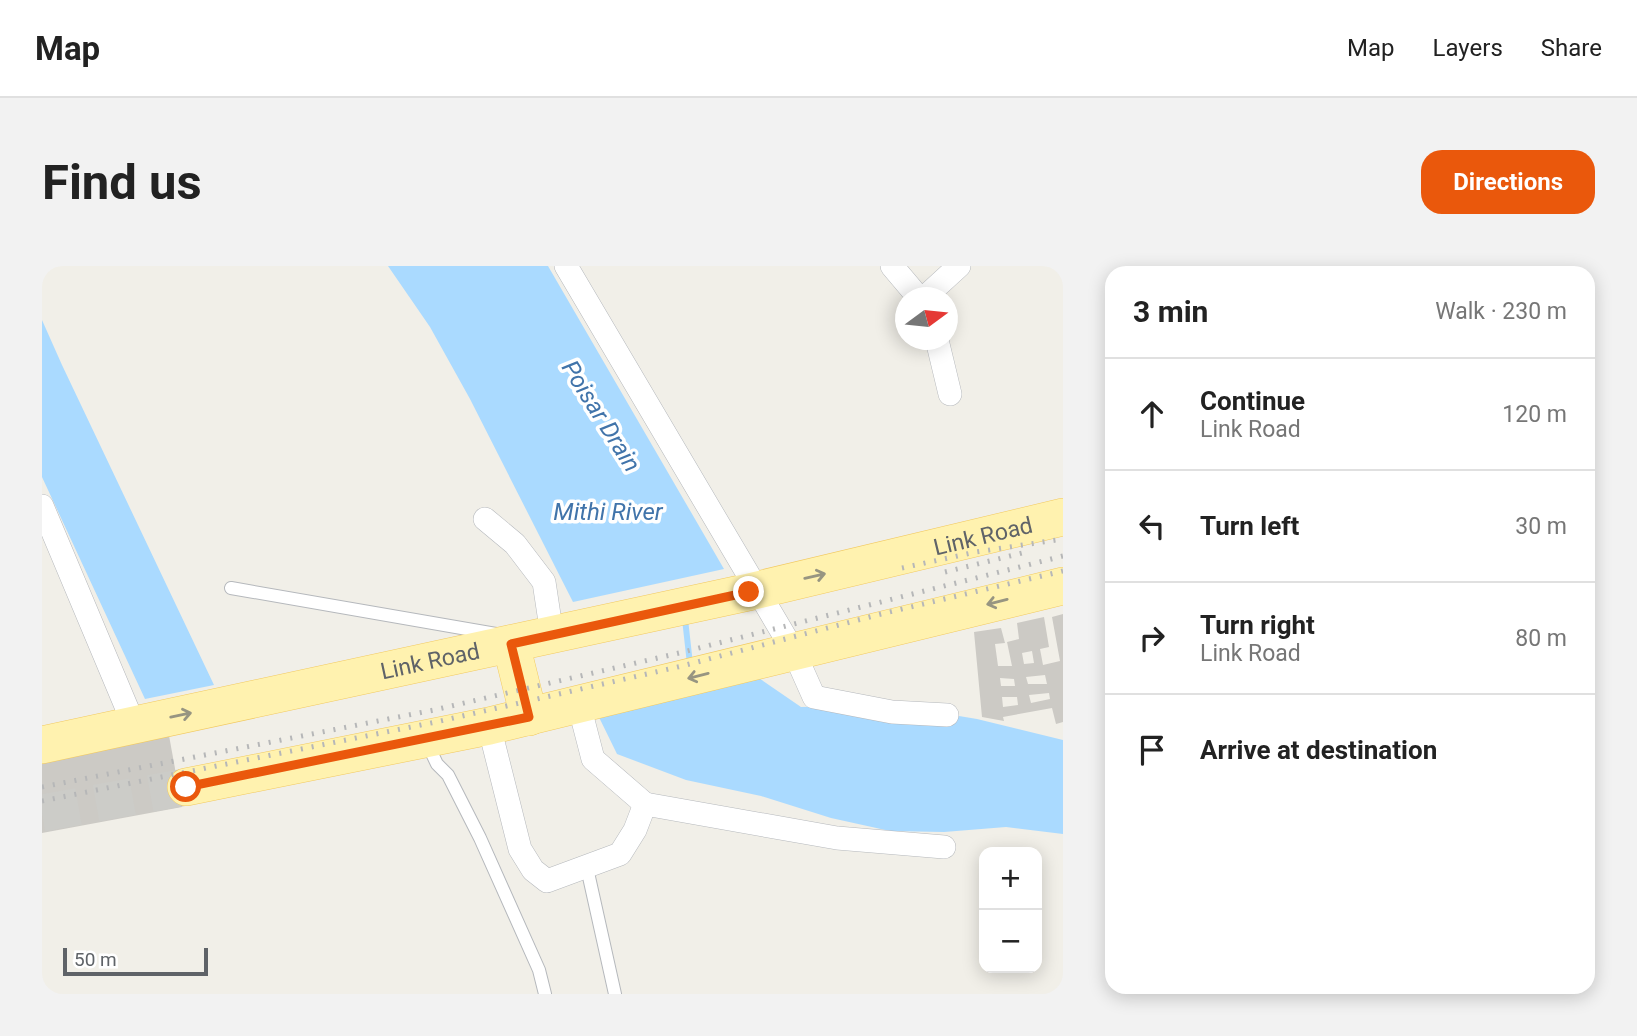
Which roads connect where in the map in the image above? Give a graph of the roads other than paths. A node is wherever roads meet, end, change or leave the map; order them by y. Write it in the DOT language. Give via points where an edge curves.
graph roads {
  1 [pos="566,266"];
  2 [pos="892,266"];
  3 [pos="959,266"];
  4 [pos="912,287"];
  5 [pos="935,287"];
  6 [pos="939,350"];
  7 [pos="950,394"];
  8 [pos="42,506"];
  9 [pos="1063,517"];
  10 [pos="485,519"];
  11 [pos="1063,586"];
  12 [pos="231,588"];
  13 [pos="753,591"];
  14 [pos="541,637"];
  15 [pos="780,656"];
  16 [pos="586,703"];
  17 [pos="947,715"];
  18 [pos="529,717"];
  19 [pos="134,725"];
  20 [pos="489,726"];
  21 [pos="426,739"];
  22 [pos="42,745"];
  23 [pos="186,787"];
  24 [pos="645,804"];
  25 [pos="944,847"];
  26 [pos="587,868"];
  27 [pos="545,994"];
  28 [pos="615,994"];
  1 -- 13 [label="street"];
  2 -- 4 [label="street"];
  3 -- 5 [label="street"];
  6 -- 7 [label="street"];
  8 -- 19 [label="street"];
  13 -- 9 [label="main road, Link Road, one-way"];
  10 -- 14 [label="street" via="514,544 544,582"];
  11 -- 15 [label="main road, one-way"];
  12 -- 14 [label="lane"];
  13 -- 14 [label="main road, Link Road"];
  13 -- 15 [label="street"];
  14 -- 18 [label="main road"];
  19 -- 14 [label="main road, Link Road, one-way"];
  15 -- 16 [label="main road, one-way"];
  15 -- 17 [label="street" via="814,697 892,712"];
  16 -- 18 [label="main road"];
  16 -- 24 [label="street" via="593,759"];
  18 -- 20 [label="main road"];
  19 -- 22 [label="main road, Link Road"];
  20 -- 21 [label="main road"];
  20 -- 26 [label="street" via="520,849 533,870 547,881"];
  21 -- 23 [label="main road"];
  21 -- 27 [label="lane" via="480,838 539,970"];
  24 -- 25 [label="street" via="837,838"];
  24 -- 26 [label="street" via="620,854"];
  26 -- 28 [label="lane"];
}
